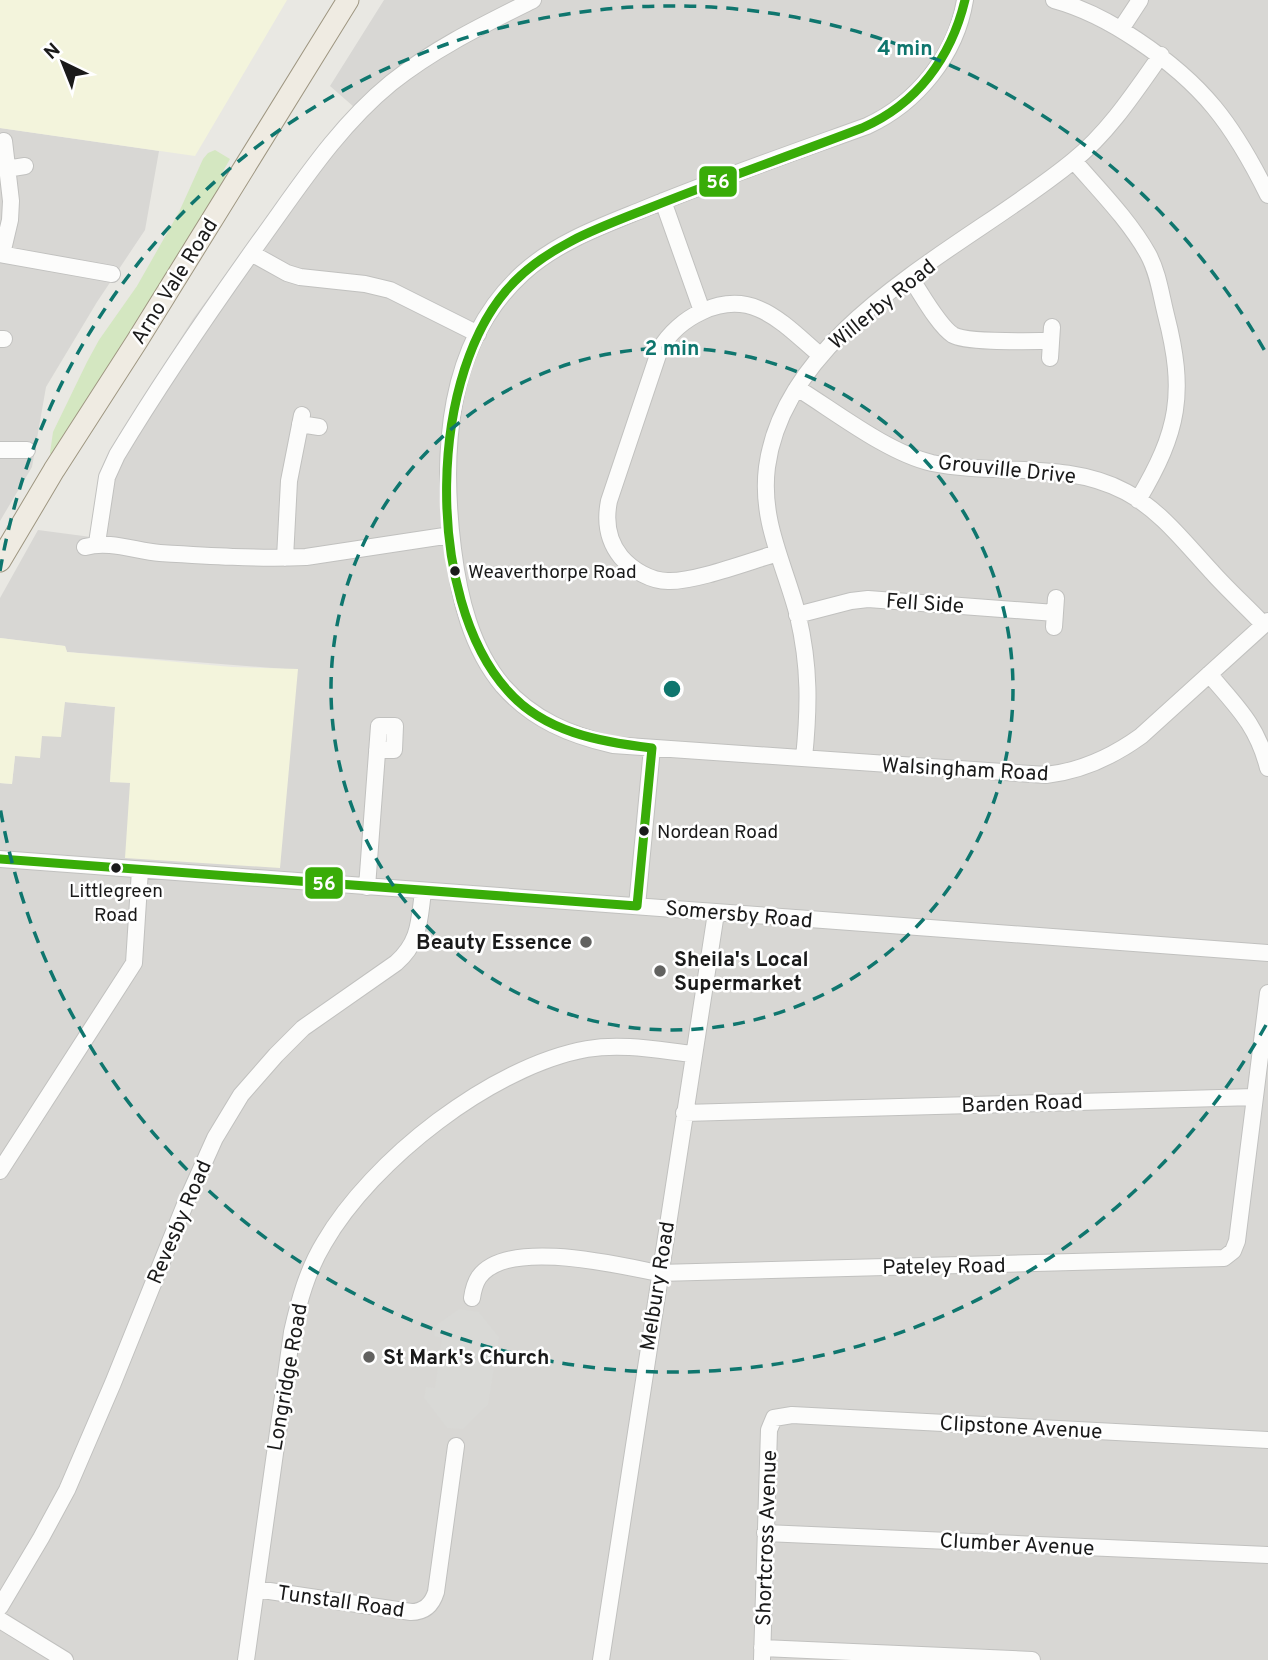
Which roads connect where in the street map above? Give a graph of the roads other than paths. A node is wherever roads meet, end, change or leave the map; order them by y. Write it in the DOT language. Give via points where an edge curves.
graph roads {
  1 [pos="348,0"];
  2 [pos="533,0"];
  3 [pos="965,0"];
  4 [pos="1054,0"];
  5 [pos="1140,0"];
  6 [pos="1121,29"];
  7 [pos="1161,55"];
  8 [pos="4,141"];
  9 [pos="1074,161"];
  10 [pos="25,166"];
  11 [pos="6,169"];
  12 [pos="1264,177"];
  13 [pos="1268,195"];
  14 [pos="663,201"];
  15 [pos="251,253"];
  16 [pos="1,254"];
  17 [pos="113,274"];
  18 [pos="910,277"];
  19 [pos="702,311"];
  20 [pos="478,334"];
  21 [pos="1051,342"];
  22 [pos="820,355"];
  23 [pos="797,388"];
  24 [pos="319,427"];
  25 [pos="6,446"];
  26 [pos="27,450"];
  27 [pos="1138,500"];
  28 [pos="451,535"];
  29 [pos="778,553"];
  30 [pos="285,558"];
  31 [pos="0,561"];
  32 [pos="1055,613"];
  33 [pos="797,615"];
  34 [pos="1266,623"];
  35 [pos="1209,674"];
  36 [pos="652,748"];
  37 [pos="377,750"];
  38 [pos="804,758"];
  39 [pos="1268,768"];
  40 [pos="0,859"];
  41 [pos="140,870"];
  42 [pos="367,887"];
  43 [pos="423,892"];
  44 [pos="637,906"];
  45 [pos="716,913"];
  46 [pos="1268,953"];
  47 [pos="1268,993"];
  48 [pos="692,1054"];
  49 [pos="1255,1097"];
  50 [pos="684,1113"];
  51 [pos="0,1171"];
  52 [pos="659,1273"];
  53 [pos="471,1298"];
  54 [pos="774,1418"];
  55 [pos="1268,1440"];
  56 [pos="456,1446"];
  57 [pos="765,1533"];
  58 [pos="1268,1555"];
  59 [pos="256,1589"];
  60 [pos="0,1607"];
  61 [pos="0,1620"];
  62 [pos="762,1654"];
  63 [pos="65,1660"];
  64 [pos="246,1660"];
  65 [pos="601,1660"];
  66 [pos="1032,1660"];
  1 -- 31 [label="main road, Arno Vale Road"];
  2 -- 15 [label="street" via="449,42 382,92 326,150"];
  3 -- 14 [label="street, Walsingham Road" via="955,34 939,62 917,92 890,114"];
  4 -- 6 [label="street"];
  5 -- 6 [label="street"];
  6 -- 7 [label="street"];
  7 -- 9 [label="street, Willerby Road" via="1100,135"];
  7 -- 12 [label="street" via="1217,109"];
  8 -- 11 [label="street"];
  9 -- 18 [label="street, Willerby Road"];
  9 -- 27 [label="street" via="1148,255 1175,352 1174,422 1157,468"];
  10 -- 11 [label="street"];
  11 -- 16 [label="street" via="10,220"];
  12 -- 13 [label="street"];
  14 -- 19 [label="street"];
  14 -- 20 [label="street, Walsingham Road" via="541,258 503,293"];
  15 -- 20 [label="street" via="300,277 390,290"];
  15 -- 30 [label="street" via="117,455 107,477 91,545"];
  16 -- 17 [label="street"];
  18 -- 21 [label="street" via="953,335"];
  18 -- 22 [label="street, Willerby Road"];
  19 -- 22 [label="street" via="732,306 759,309"];
  19 -- 29 [label="street" via="674,330 660,349 612,489 607,511 610,535 626,563 651,578 667,581"];
  20 -- 28 [label="street, Walsingham Road" via="460,377 450,429 446,482"];
  22 -- 23 [label="street, Willerby Road"];
  23 -- 27 [label="street, Grouville Drive" via="918,459 1078,475"];
  23 -- 29 [label="street, Willerby Road" via="776,428 767,470 769,526"];
  24 -- 30 [label="street" via="301,420 289,481"];
  25 -- 26 [label="street"];
  27 -- 34 [label="street, Grouville Drive"];
  28 -- 30 [label="street"];
  28 -- 36 [label="street, Walsingham Road" via="465,613 481,652 503,686 541,719 567,732 613,745"];
  29 -- 33 [label="street, Willerby Road"];
  32 -- 33 [label="street, Fell Side" via="868,599"];
  33 -- 38 [label="street, Willerby Road" via="809,707"];
  34 -- 35 [label="street, Walsingham Road"];
  35 -- 38 [label="street, Walsingham Road" via="1126,747 1095,764 1063,773 1016,774"];
  35 -- 39 [label="street" via="1251,722"];
  36 -- 38 [label="street, Walsingham Road"];
  36 -- 44 [label="street"];
  37 -- 42 [label="street"];
  40 -- 41 [label="street, Somersby Road"];
  41 -- 42 [label="street, Somersby Road"];
  41 -- 51 [label="street" via="134,963"];
  42 -- 43 [label="street, Somersby Road"];
  43 -- 44 [label="street, Somersby Road"];
  43 -- 60 [label="street, Revesby Road" via="417,935 406,954 297,1034 249,1085 226,1119 184,1206 67,1490"];
  44 -- 45 [label="street, Somersby Road"];
  45 -- 46 [label="street, Somersby Road"];
  45 -- 48 [label="street, Melbury Road"];
  47 -- 49 [label="street"];
  48 -- 50 [label="street, Melbury Road"];
  48 -- 59 [label="street, Longridge Road" via="608,1046 528,1067 434,1125 386,1166 349,1207 318,1253 298,1305"];
  49 -- 50 [label="street, Barden Road"];
  49 -- 52 [label="street, Pateley Road" via="1237,1241 1229,1255 1220,1258"];
  50 -- 52 [label="street, Melbury Road"];
  52 -- 53 [label="street, Pateley Road" via="570,1258 527,1256 502,1261 484,1272"];
  52 -- 65 [label="street, Melbury Road"];
  54 -- 55 [label="street, Clipstone Avenue"];
  54 -- 57 [label="street, Shortcross Avenue" via="769,1430"];
  56 -- 59 [label="street, Tunstall Road" via="436,1592 427,1607 411,1612"];
  57 -- 58 [label="street, Clumber Avenue"];
  57 -- 62 [label="street, Shortcross Avenue"];
  59 -- 64 [label="street, Longridge Road"];
  61 -- 63 [label="street"];
  62 -- 66 [label="street"];
}
